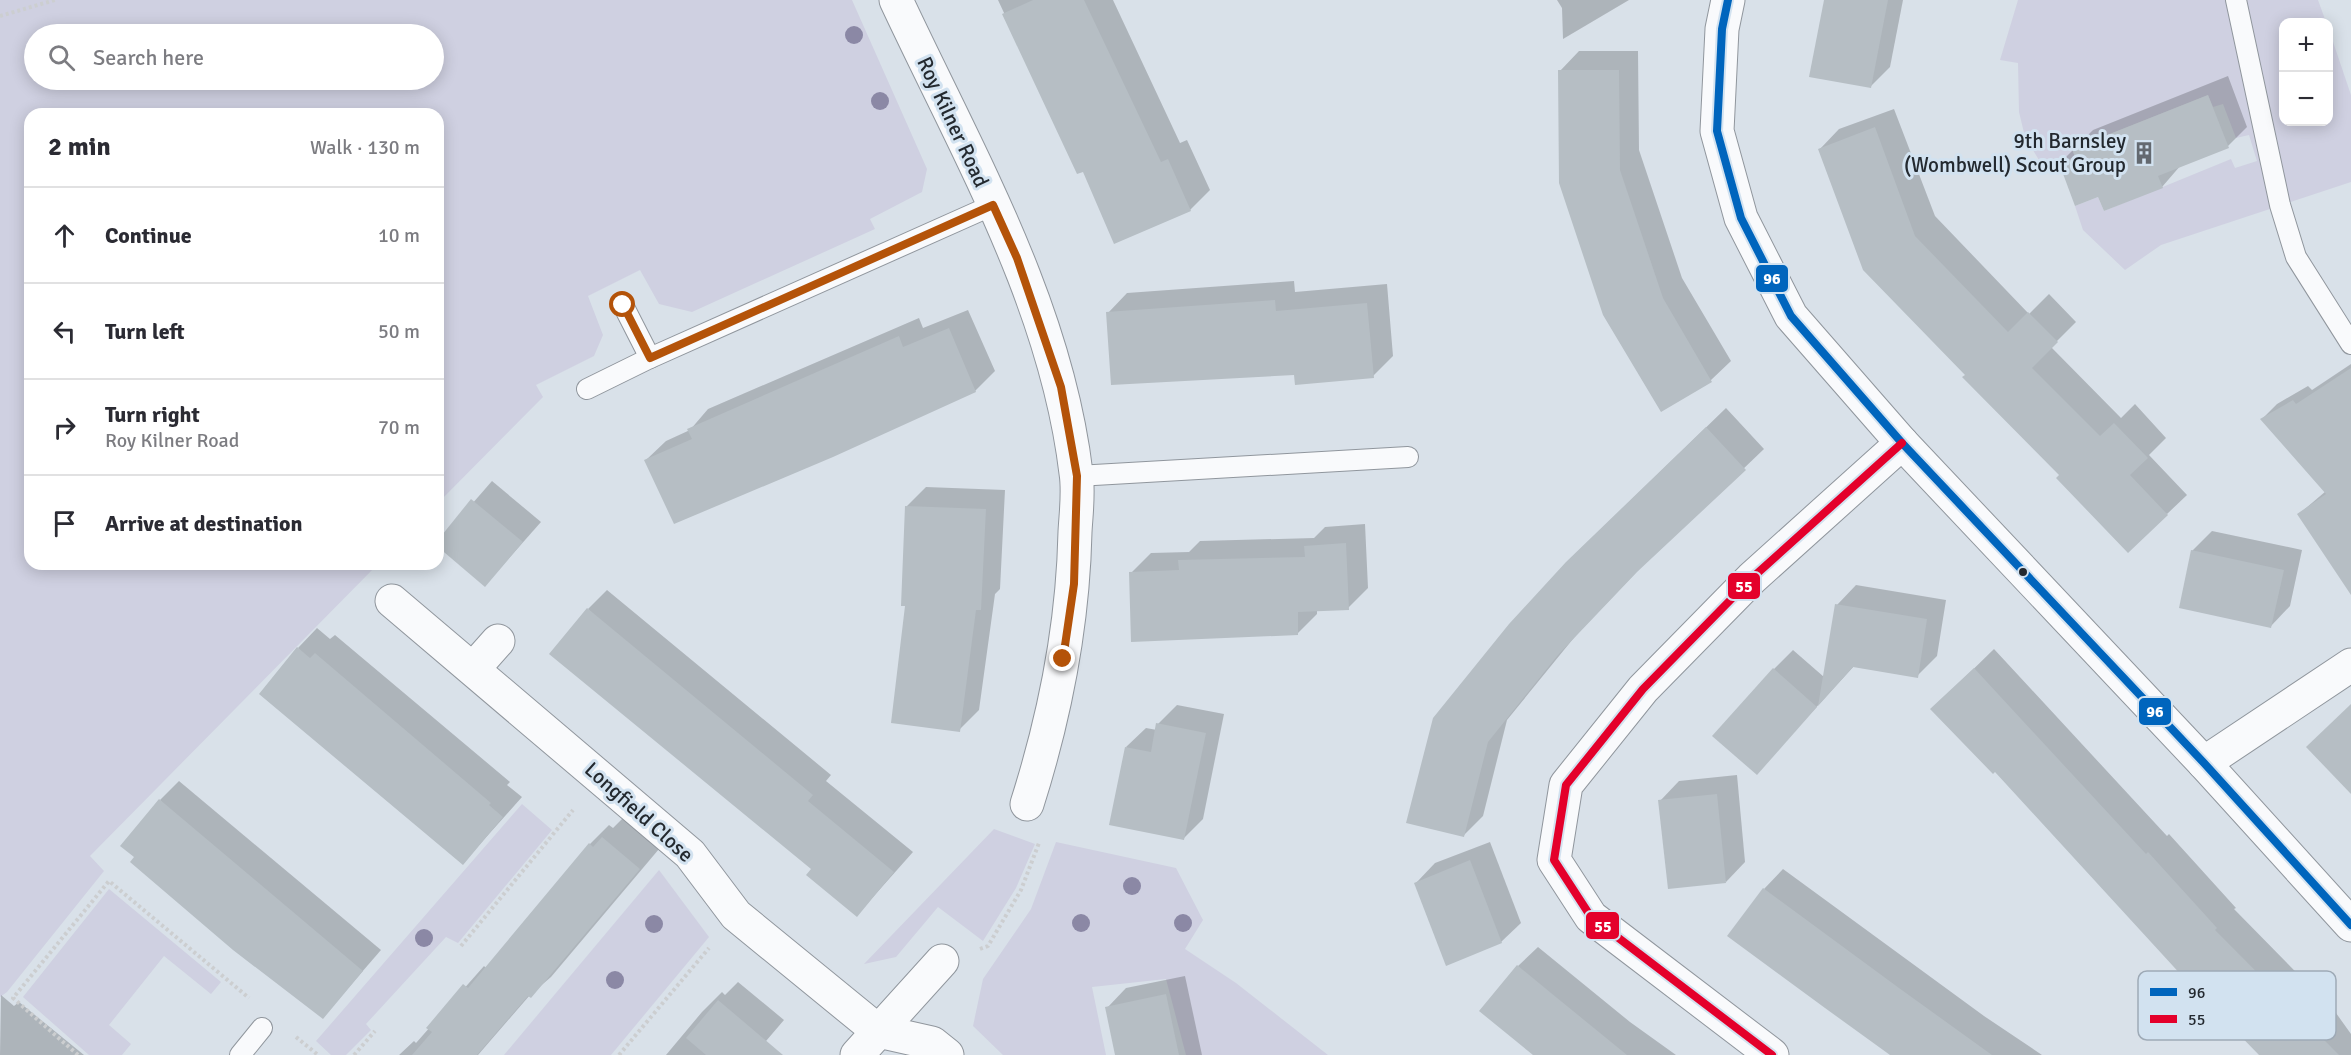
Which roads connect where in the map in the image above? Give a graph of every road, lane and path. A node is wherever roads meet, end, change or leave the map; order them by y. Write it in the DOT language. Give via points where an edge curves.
graph roads {
  1 [pos="55,0"];
  2 [pos="896,0"];
  3 [pos="1728,0"];
  4 [pos="2236,0"];
  5 [pos="0,16"];
  6 [pos="993,205"];
  7 [pos="623,305"];
  8 [pos="2351,344"];
  9 [pos="650,358"];
  10 [pos="587,389"];
  11 [pos="1902,443"];
  12 [pos="1408,457"];
  13 [pos="1077,476"];
  14 [pos="392,601"];
  15 [pos="498,641"];
  16 [pos="2351,665"];
  17 [pos="474,668"];
  18 [pos="2204,763"];
  19 [pos="601,777"];
  20 [pos="1027,804"];
  21 [pos="736,915"];
  22 [pos="2351,926"];
  23 [pos="461,946"];
  24 [pos="942,961"];
  25 [pos="254,1002"];
  26 [pos="262,1028"];
  27 [pos="287,1030"];
  28 [pos="375,1031"];
  29 [pos="868,1043"];
  30 [pos="78,1055"];
  31 [pos="240,1055"];
  32 [pos="318,1055"];
  33 [pos="354,1055"];
  34 [pos="619,1055"];
  35 [pos="947,1055"];
  36 [pos="1772,1055"];
  1 -- 5 [label="path"];
  2 -- 6 [label="street, Roy Kilner Road"];
  3 -- 11 [label="street" via="1722,29 1717,131 1741,218 1791,316"];
  4 -- 8 [label="lane" via="2280,206 2296,257"];
  6 -- 9 [label="lane"];
  6 -- 13 [label="street, Roy Kilner Road" via="1017,258 1061,387"];
  7 -- 9 [label="lane"];
  9 -- 10 [label="lane"];
  11 -- 18 [label="street"];
  11 -- 36 [label="street" via="1752,578 1643,689 1566,785 1554,860 1591,917"];
  12 -- 13 [label="lane"];
  13 -- 20 [label="street, Roy Kilner Road" via="1074,584 1063,659 1045,748"];
  14 -- 17 [label="street, Longfield Close"];
  15 -- 17 [label="street"];
  16 -- 18 [label="street"];
  17 -- 19 [label="street, Longfield Close"];
  18 -- 22 [label="street"];
  19 -- 21 [label="street, Longfield Close" via="690,854"];
  19 -- 23 [label="path"];
  20 -- 24 [label="path" via="1041,838 1021,890 988,946"];
  21 -- 29 [label="street, Longfield Close"];
  21 -- 34 [label="path"];
  24 -- 29 [label="street"];
  25 -- 30 [label="path" via="109,881 14,998"];
  26 -- 31 [label="lane"];
  27 -- 32 [label="path"];
  28 -- 33 [label="path"];
  29 -- 35 [label="street" via="932,1043"];
}
